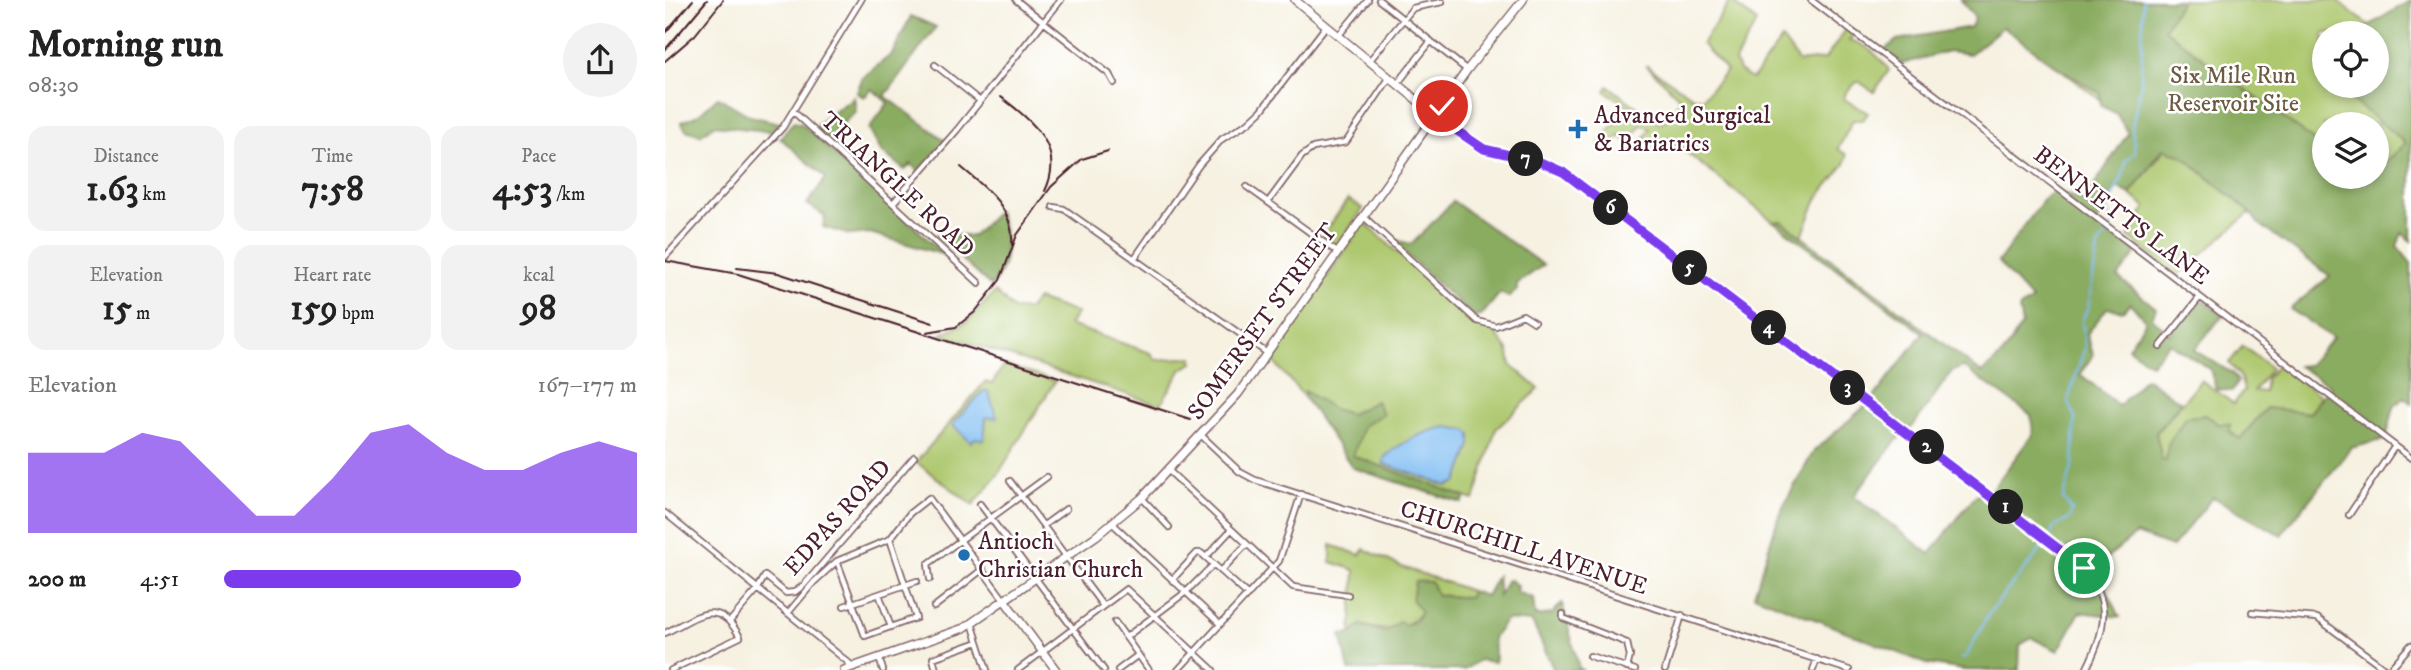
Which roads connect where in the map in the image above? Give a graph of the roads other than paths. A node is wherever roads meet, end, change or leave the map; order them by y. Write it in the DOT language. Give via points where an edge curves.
graph roads {
  1 [pos="861,0"];
  2 [pos="1016,0"];
  3 [pos="1061,0"];
  4 [pos="1295,0"];
  5 [pos="1368,0"];
  6 [pos="1379,0"];
  7 [pos="1811,0"];
  8 [pos="1522,1"];
  9 [pos="1442,2"];
  10 [pos="1403,19"];
  11 [pos="1043,22"];
  12 [pos="1326,25"];
  13 [pos="1339,35"];
  14 [pos="1431,41"];
  15 [pos="1370,60"];
  16 [pos="935,65"];
  17 [pos="1467,70"];
  18 [pos="1391,77"];
  19 [pos="1114,83"];
  20 [pos="1398,83"];
  21 [pos="980,101"];
  22 [pos="794,112"];
  23 [pos="1435,116"];
  24 [pos="1247,187"];
  25 [pos="1268,202"];
  26 [pos="893,203"];
  27 [pos="1053,207"];
  28 [pos="1363,216"];
  29 [pos="1337,253"];
  30 [pos="665,257"];
  31 [pos="1134,258"];
  32 [pos="979,283"];
  33 [pos="2200,297"];
  34 [pos="1534,322"];
  35 [pos="2160,346"];
  36 [pos="1267,353"];
  37 [pos="1202,436"];
  38 [pos="2395,446"];
  39 [pos="914,457"];
  40 [pos="2411,458"];
  41 [pos="1167,470"];
  42 [pos="1047,477"];
  43 [pos="1010,481"];
  44 [pos="1301,494"];
  45 [pos="1021,496"];
  46 [pos="1142,498"];
  47 [pos="980,504"];
  48 [pos="1066,509"];
  49 [pos="665,513"];
  50 [pos="2349,515"];
  51 [pos="990,518"];
  52 [pos="1112,523"];
  53 [pos="1044,526"];
  54 [pos="1169,527"];
  55 [pos="1230,531"];
  56 [pos="890,539"];
  57 [pos="960,540"];
  58 [pos="1246,545"];
  59 [pos="1066,557"];
  60 [pos="1206,557"];
  61 [pos="837,561"];
  62 [pos="1214,564"];
  63 [pos="1272,568"];
  64 [pos="983,569"];
  65 [pos="1221,571"];
  66 [pos="930,579"];
  67 [pos="1035,579"];
  68 [pos="1172,580"];
  69 [pos="917,581"];
  70 [pos="905,585"];
  71 [pos="757,590"];
  72 [pos="1186,592"];
  73 [pos="879,594"];
  74 [pos="1248,595"];
  75 [pos="1348,595"];
  76 [pos="1005,601"];
  77 [pos="854,603"];
  78 [pos="844,606"];
  79 [pos="1103,606"];
  80 [pos="934,607"];
  81 [pos="2252,612"];
  82 [pos="788,613"];
  83 [pos="1563,614"];
  84 [pos="1154,615"];
  85 [pos="1682,615"];
  86 [pos="731,620"];
  87 [pos="1115,622"];
  88 [pos="972,624"];
  89 [pos="1220,624"];
  90 [pos="891,627"];
  91 [pos="1073,629"];
  92 [pos="665,633"];
  93 [pos="1126,637"];
  94 [pos="978,642"];
  95 [pos="2411,645"];
  96 [pos="1043,652"];
  97 [pos="1194,652"];
  98 [pos="1138,655"];
  99 [pos="1590,656"];
  100 [pos="879,658"];
  101 [pos="1817,659"];
  102 [pos="1627,668"];
  103 [pos="846,669"];
  104 [pos="671,670"];
  105 [pos="883,670"];
  106 [pos="936,670"];
  107 [pos="987,670"];
  108 [pos="1018,670"];
  109 [pos="1056,670"];
  110 [pos="1104,670"];
  111 [pos="1118,670"];
  112 [pos="1149,670"];
  113 [pos="1178,670"];
  114 [pos="1213,670"];
  115 [pos="1635,670"];
  116 [pos="1665,670"];
  117 [pos="1813,670"];
  118 [pos="1849,670"];
  119 [pos="2086,670"];
  120 [pos="2388,670"];
  1 -- 22 [label="street"];
  2 -- 11 [label="street"];
  3 -- 11 [label="street"];
  4 -- 12 [label="main road"];
  5 -- 13 [label="street"];
  6 -- 10 [label="street"];
  7 -- 33 [label="street, BENNETTS LANE"];
  8 -- 17 [label="main road, SOMERSET STREET"];
  9 -- 10 [label="street" via="1414,7"];
  10 -- 14 [label="street"];
  10 -- 15 [label="street"];
  11 -- 19 [label="street" via="1109,74"];
  11 -- 21 [label="street"];
  12 -- 13 [label="main road"];
  12 -- 31 [label="street" via="1261,111 1222,139 1199,165"];
  13 -- 15 [label="main road"];
  14 -- 17 [label="street"];
  14 -- 20 [label="street"];
  15 -- 18 [label="main road"];
  16 -- 21 [label="street"];
  17 -- 23 [label="main road, SOMERSET STREET"];
  18 -- 20 [label="main road"];
  18 -- 25 [label="street" via="1346,142 1313,148 1302,156"];
  20 -- 23 [label="main road"];
  21 -- 26 [label="street"];
  22 -- 26 [label="street, TRIANGLE ROAD"];
  22 -- 30 [label="street"];
  23 -- 28 [label="main road, SOMERSET STREET"];
  23 -- 119 [label="street" via="1484,149 1563,172 2072,557 2094,581 2104,610 2103,632"];
  24 -- 25 [label="street"];
  25 -- 29 [label="street"];
  26 -- 32 [label="street, TRIANGLE ROAD"];
  27 -- 31 [label="street" via="1064,209"];
  28 -- 29 [label="main road, SOMERSET STREET"];
  28 -- 34 [label="street" via="1477,321 1496,326 1523,314"];
  29 -- 36 [label="main road, SOMERSET STREET"];
  31 -- 36 [label="street"];
  33 -- 35 [label="street"];
  33 -- 38 [label="street, BENNETTS LANE"];
  36 -- 37 [label="main road, SOMERSET STREET"];
  37 -- 41 [label="main road, SOMERSET STREET"];
  37 -- 44 [label="street, CHURCHILL AVENUE" via="1246,476"];
  38 -- 40 [label="street, BENNETTS LANE"];
  38 -- 50 [label="street"];
  39 -- 71 [label="street, EDPAS ROAD" via="804,585 786,593 765,576"];
  41 -- 46 [label="main road, SOMERSET STREET"];
  41 -- 55 [label="street"];
  42 -- 45 [label="street"];
  43 -- 45 [label="street"];
  44 -- 63 [label="street" via="1285,547"];
  44 -- 85 [label="street, CHURCHILL AVENUE"];
  45 -- 51 [label="street"];
  45 -- 53 [label="street"];
  46 -- 52 [label="main road, SOMERSET STREET"];
  46 -- 54 [label="street"];
  47 -- 51 [label="street"];
  48 -- 53 [label="street"];
  49 -- 71 [label="street"];
  51 -- 57 [label="street"];
  51 -- 67 [label="street"];
  52 -- 59 [label="main road, SOMERSET STREET"];
  52 -- 68 [label="street"];
  53 -- 59 [label="street"];
  55 -- 58 [label="street"];
  55 -- 60 [label="street"];
  56 -- 57 [label="street" via="929,498"];
  56 -- 61 [label="street"];
  56 -- 70 [label="street"];
  57 -- 64 [label="street"];
  57 -- 66 [label="street" via="928,564"];
  58 -- 63 [label="street"];
  58 -- 65 [label="street"];
  59 -- 67 [label="main road, SOMERSET STREET"];
  59 -- 79 [label="street"];
  60 -- 62 [label="street"];
  60 -- 68 [label="street" via="1197,553"];
  61 -- 77 [label="street"];
  61 -- 82 [label="street"];
  62 -- 65 [label="street"];
  62 -- 72 [label="street"];
  63 -- 74 [label="street"];
  63 -- 75 [label="street" via="1301,591"];
  64 -- 76 [label="street"];
  64 -- 80 [label="street"];
  65 -- 74 [label="street"];
  67 -- 76 [label="main road, SOMERSET STREET"];
  67 -- 91 [label="street"];
  68 -- 72 [label="street"];
  69 -- 70 [label="street"];
  70 -- 73 [label="street"];
  70 -- 90 [label="street" via="916,618"];
  71 -- 82 [label="street"];
  71 -- 86 [label="street"];
  72 -- 84 [label="street"];
  72 -- 89 [label="street"];
  73 -- 77 [label="street"];
  73 -- 90 [label="street"];
  74 -- 89 [label="street"];
  76 -- 88 [label="main road, SOMERSET STREET"];
  76 -- 96 [label="main road"];
  77 -- 78 [label="street"];
  77 -- 90 [label="street" via="865,636"];
  79 -- 84 [label="street" via="1126,589"];
  79 -- 91 [label="street"];
  81 -- 120 [label="street" via="2317,618"];
  82 -- 103 [label="street" via="849,663"];
  83 -- 102 [label="street" via="1563,618 1627,643"];
  84 -- 93 [label="street"];
  84 -- 97 [label="street"];
  85 -- 101 [label="street, CHURCHILL AVENUE"];
  85 -- 116 [label="street"];
  86 -- 92 [label="street" via="708,613"];
  86 -- 104 [label="street" via="740,637"];
  87 -- 93 [label="street"];
  88 -- 94 [label="street"];
  88 -- 100 [label="main road, SOMERSET STREET"];
  89 -- 97 [label="street"];
  91 -- 96 [label="street"];
  91 -- 110 [label="street"];
  93 -- 98 [label="street"];
  94 -- 106 [label="street" via="933,658"];
  94 -- 107 [label="street"];
  95 -- 120 [label="street"];
  96 -- 108 [label="street"];
  96 -- 109 [label="main road"];
  97 -- 113 [label="street"];
  97 -- 114 [label="street"];
  98 -- 111 [label="street"];
  98 -- 112 [label="street"];
  99 -- 102 [label="street"];
  100 -- 103 [label="main road, SOMERSET STREET"];
  100 -- 105 [label="street"];
  101 -- 117 [label="street"];
  101 -- 118 [label="street, CHURCHILL AVENUE"];
  102 -- 115 [label="street"];
}
